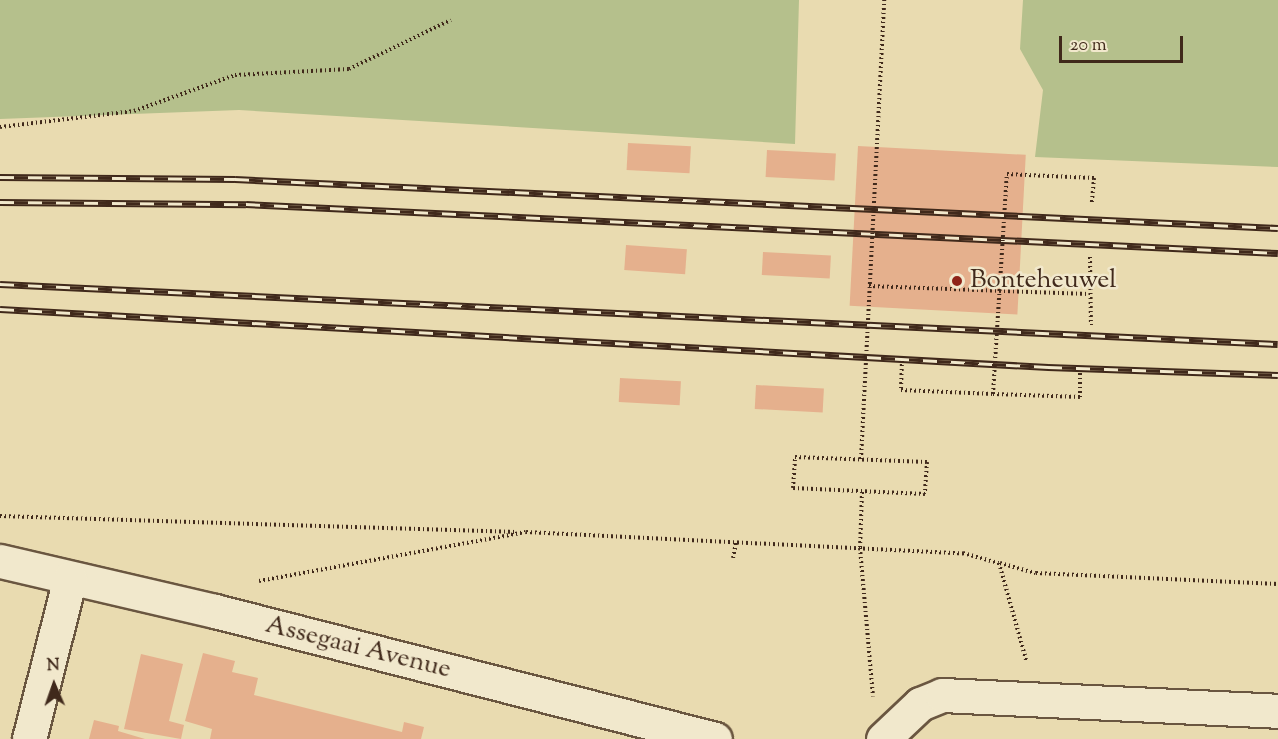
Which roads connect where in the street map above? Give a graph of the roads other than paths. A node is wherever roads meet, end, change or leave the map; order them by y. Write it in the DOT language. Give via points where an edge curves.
graph roads {
  1 [pos="0,561"];
  2 [pos="70,578"];
  3 [pos="1278,711"];
  4 [pos="891,730"];
  5 [pos="29,739"];
  6 [pos="715,739"];
  1 -- 2 [label="street, Assegaai Avenue"];
  2 -- 5 [label="street"];
  2 -- 6 [label="street, Assegaai Avenue" via="215,611"];
  3 -- 4 [label="street" via="942,695 920,704"];
}
